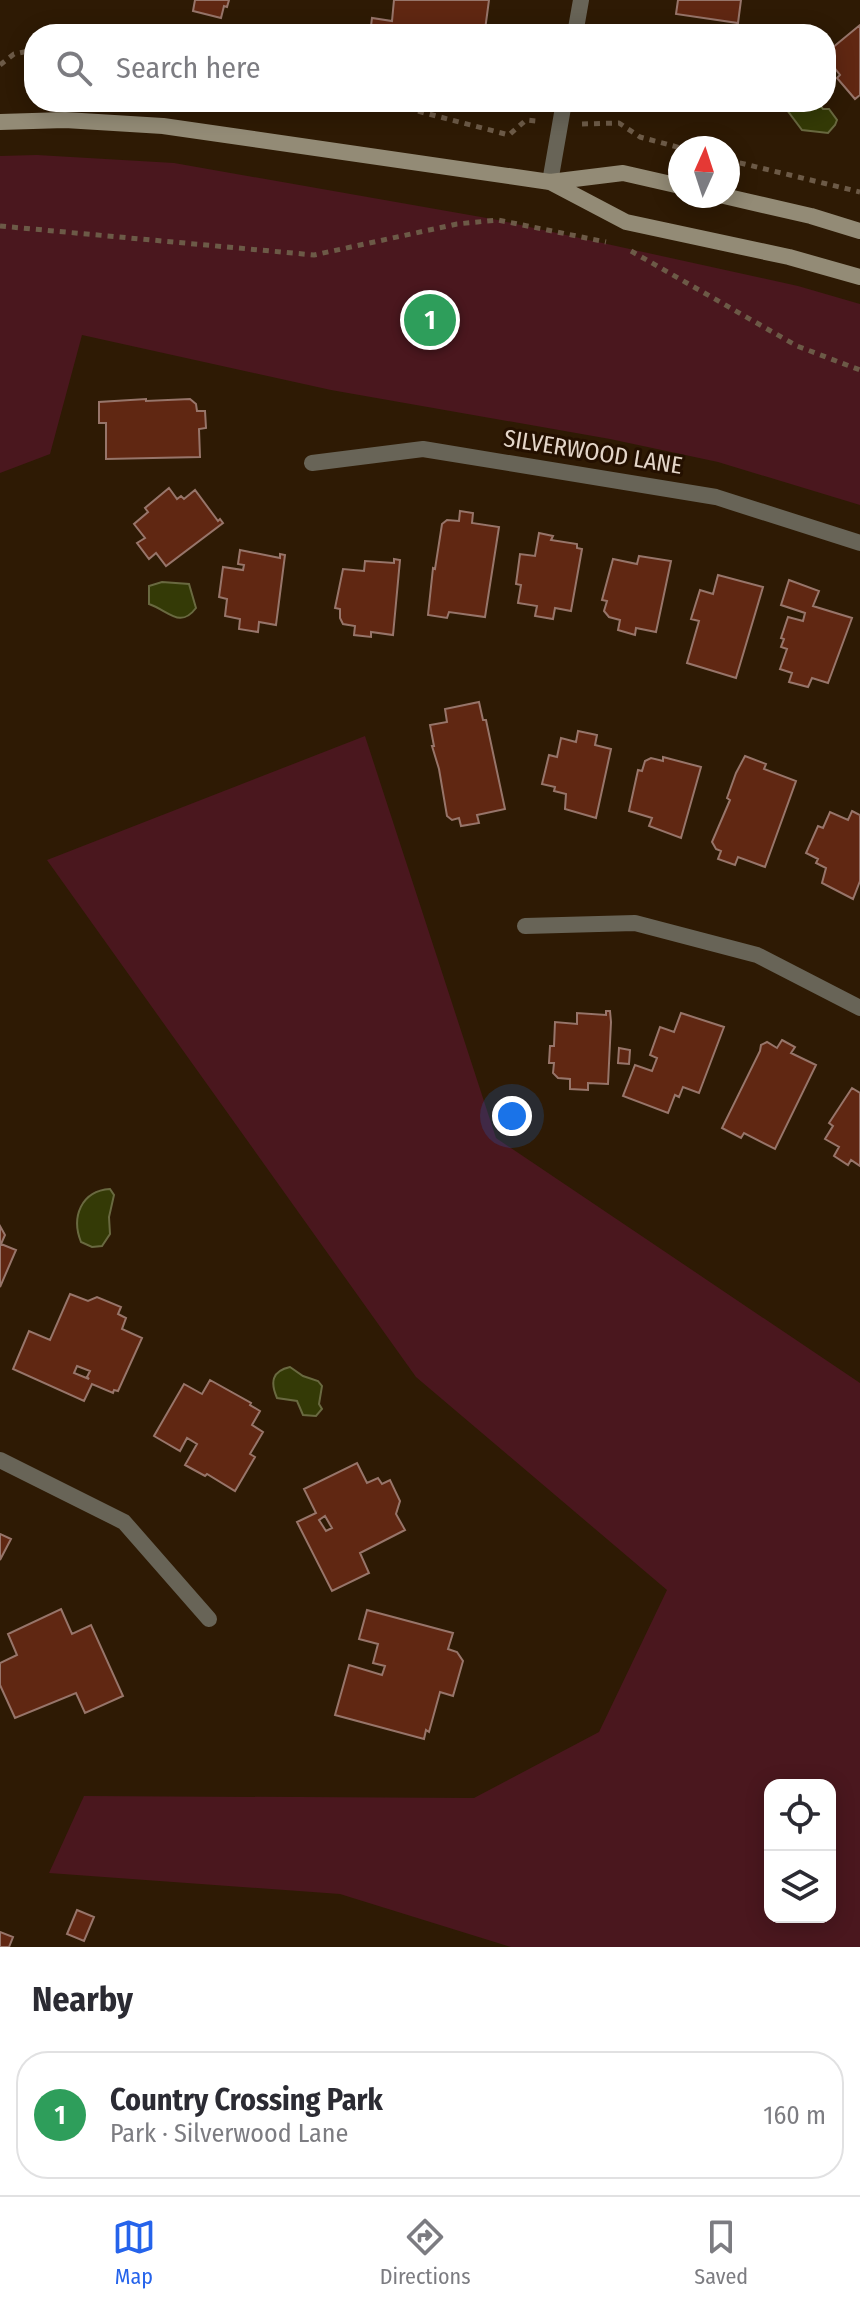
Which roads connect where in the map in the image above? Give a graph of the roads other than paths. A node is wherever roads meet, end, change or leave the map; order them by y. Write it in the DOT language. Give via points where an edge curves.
graph roads {
  1 [pos="581,0"];
  2 [pos="577,24"];
  3 [pos="563,112"];
  4 [pos="0,122"];
  5 [pos="550,182"];
  6 [pos="668,183"];
  7 [pos="740,200"];
  8 [pos="860,231"];
  9 [pos="860,277"];
  10 [pos="312,463"];
  11 [pos="860,543"];
  12 [pos="525,926"];
  13 [pos="860,1008"];
  14 [pos="0,1460"];
  15 [pos="209,1619"];
  1 -- 2 [label="street"];
  3 -- 5 [label="street"];
  4 -- 5 [label="main road" via="163,126"];
  5 -- 6 [label="main road" via="623,173"];
  5 -- 9 [label="main road" via="626,222"];
  7 -- 8 [label="main road"];
  10 -- 11 [label="street, SILVERWOOD LANE" via="423,449 716,497"];
  12 -- 13 [label="street" via="635,923 757,955"];
  14 -- 15 [label="street" via="124,1522"];
}
